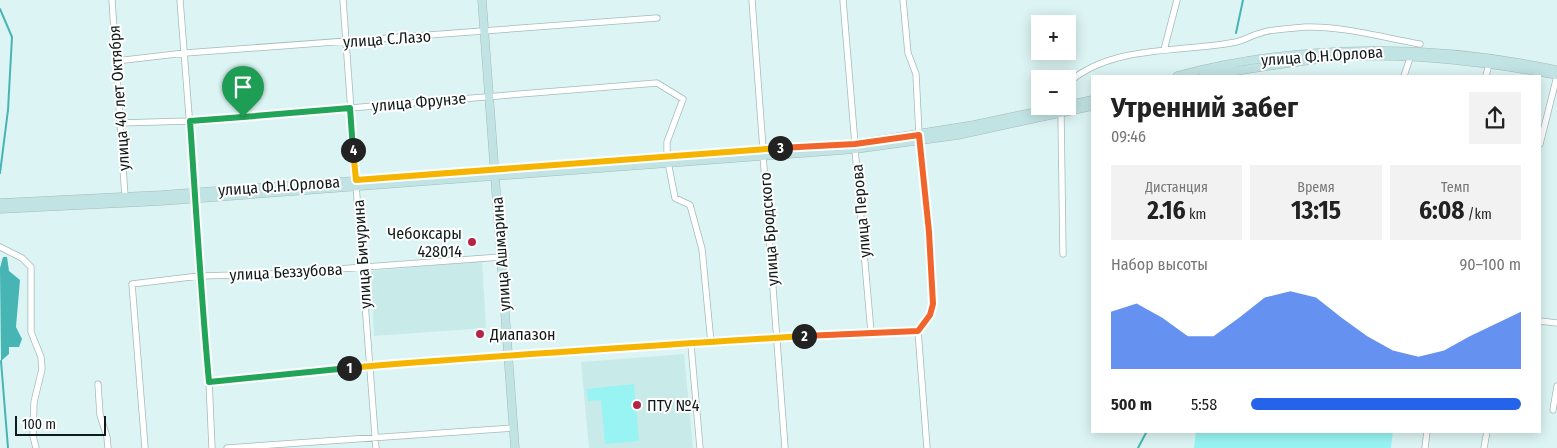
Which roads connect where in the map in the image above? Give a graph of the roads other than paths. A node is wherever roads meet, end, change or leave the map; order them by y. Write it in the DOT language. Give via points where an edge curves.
graph roads {
  1 [pos="112,0"];
  2 [pos="180,0"];
  3 [pos="343,0"];
  4 [pos="482,0"];
  5 [pos="752,0"];
  6 [pos="844,0"];
  7 [pos="903,0"];
  8 [pos="1177,0"];
  9 [pos="657,18"];
  10 [pos="484,31"];
  11 [pos="346,42"];
  12 [pos="1164,50"];
  13 [pos="185,53"];
  14 [pos="1415,53"];
  15 [pos="116,60"];
  16 [pos="1489,64"];
  17 [pos="1557,70"];
  18 [pos="1182,75"];
  19 [pos="1211,75"];
  20 [pos="1404,75"];
  21 [pos="1486,75"];
  22 [pos="1557,75"];
  23 [pos="1076,77"];
  24 [pos="489,95"];
  25 [pos="1091,100"];
  26 [pos="1076,105"];
  27 [pos="1091,106"];
  28 [pos="350,108"];
  29 [pos="1076,108"];
  30 [pos="1035,115"];
  31 [pos="1060,115"];
  32 [pos="190,121"];
  33 [pos="120,123"];
  34 [pos="919,138"];
  35 [pos="1541,140"];
  36 [pos="855,146"];
  37 [pos="763,152"];
  38 [pos="667,159"];
  39 [pos="495,173"];
  40 [pos="356,183"];
  41 [pos="196,195"];
  42 [pos="125,197"];
  43 [pos="0,203"];
  44 [pos="0,209"];
  45 [pos="0,247"];
  46 [pos="1063,254"];
  47 [pos="501,257"];
  48 [pos="364,267"];
  49 [pos="199,276"];
  50 [pos="1541,321"];
  51 [pos="1557,323"];
  52 [pos="918,331"];
  53 [pos="871,332"];
  54 [pos="778,338"];
  55 [pos="710,343"];
  56 [pos="691,344"];
  57 [pos="508,357"];
  58 [pos="369,367"];
  59 [pos="209,382"];
  60 [pos="98,384"];
  61 [pos="1557,386"];
  62 [pos="1553,410"];
  63 [pos="513,428"];
  64 [pos="1427,433"];
  65 [pos="1487,433"];
  66 [pos="375,438"];
  67 [pos="36,448"];
  68 [pos="108,448"];
  69 [pos="144,448"];
  70 [pos="212,448"];
  71 [pos="227,448"];
  72 [pos="376,448"];
  73 [pos="515,448"];
  74 [pos="700,448"];
  75 [pos="786,448"];
  76 [pos="927,448"];
  77 [pos="1425,448"];
  78 [pos="1484,448"];
  1 -- 15 [label="street, улица 40 лет Октября"];
  2 -- 13 [label="street"];
  3 -- 11 [label="street, улица Бичурина"];
  4 -- 10 [label="street, улица Ашмарина"];
  5 -- 37 [label="street, улица Бродского"];
  6 -- 36 [label="street, улица Перова"];
  7 -- 34 [label="street" via="908,54 916,74"];
  8 -- 12 [label="street"];
  9 -- 10 [label="street, улица С.Лазо"];
  10 -- 11 [label="street, улица С.Лазо"];
  10 -- 24 [label="street, улица Ашмарина"];
  11 -- 13 [label="street, улица С.Лазо"];
  11 -- 28 [label="street, улица Бичурина"];
  12 -- 14 [label="street" via="1236,42 1262,32 1305,27 1352,32"];
  12 -- 23 [label="street" via="1103,64"];
  13 -- 15 [label="street, улица С.Лазо"];
  13 -- 32 [label="street"];
  14 -- 16 [label="street, улица Ф.Н.Орлова"];
  14 -- 17 [label="street, улица Ф.Н.Орлова" via="1490,58"];
  14 -- 18 [label="street, улица Ф.Н.Орлова" via="1374,50 1305,54"];
  14 -- 19 [label="street, улица Ф.Н.Орлова" via="1341,57"];
  14 -- 20 [label="street"];
  15 -- 33 [label="street, улица 40 лет Октября"];
  16 -- 21 [label="street"];
  16 -- 22 [label="street, улица Ф.Н.Орлова"];
  22 -- 35 [label="street"];
  24 -- 28 [label="street, улица Фрунзе"];
  24 -- 38 [label="street, улица Фрунзе" via="657,83 683,99 667,142"];
  24 -- 39 [label="street, улица Ашмарина"];
  25 -- 26 [label="street, улица Ф.Н.Орлова"];
  27 -- 29 [label="street, улица Ф.Н.Орлова"];
  28 -- 32 [label="street, улица Фрунзе"];
  28 -- 40 [label="street, улица Бичурина"];
  30 -- 34 [label="street, улица Ф.Н.Орлова"];
  31 -- 46 [label="street"];
  32 -- 33 [label="street, улица Фрунзе"];
  32 -- 41 [label="street"];
  33 -- 42 [label="street, улица 40 лет Октября"];
  34 -- 36 [label="street, улица Ф.Н.Орлова"];
  34 -- 52 [label="street" via="933,304 930,315"];
  36 -- 37 [label="street, улица Ф.Н.Орлова"];
  36 -- 53 [label="street, улица Перова"];
  37 -- 38 [label="street, улица Ф.Н.Орлова"];
  37 -- 54 [label="street, улица Бродского"];
  38 -- 39 [label="street, улица Ф.Н.Орлова"];
  38 -- 55 [label="street" via="675,198 690,205 702,249"];
  39 -- 40 [label="street, улица Ф.Н.Орлова"];
  39 -- 47 [label="street, улица Ашмарина"];
  40 -- 41 [label="street, улица Ф.Н.Орлова"];
  40 -- 48 [label="street, улица Бичурина"];
  41 -- 42 [label="street, улица Ф.Н.Орлова"];
  41 -- 44 [label="street, улица Ф.Н.Орлова"];
  41 -- 49 [label="street"];
  42 -- 43 [label="street, улица Ф.Н.Орлова"];
  45 -- 67 [label="street" via="32,267 31,332 42,369 34,402"];
  47 -- 48 [label="street, улица Беззубова"];
  47 -- 57 [label="street, улица Ашмарина"];
  48 -- 49 [label="street, улица Беззубова"];
  48 -- 58 [label="street, улица Бичурина"];
  49 -- 59 [label="street"];
  49 -- 69 [label="street, улица Беззубова" via="132,284"];
  50 -- 51 [label="street"];
  52 -- 53 [label="street"];
  52 -- 76 [label="street"];
  53 -- 54 [label="street"];
  54 -- 55 [label="street"];
  54 -- 75 [label="street, улица Бродского"];
  55 -- 56 [label="street"];
  56 -- 57 [label="street"];
  56 -- 74 [label="street"];
  57 -- 58 [label="street"];
  57 -- 63 [label="street, улица Ашмарина"];
  58 -- 59 [label="street"];
  58 -- 66 [label="street, улица Бичурина"];
  59 -- 70 [label="street"];
  60 -- 68 [label="street" via="100,415"];
  61 -- 62 [label="street"];
  63 -- 66 [label="street"];
  63 -- 73 [label="street, улица Ашмарина"];
  64 -- 77 [label="street"];
  65 -- 78 [label="street"];
  66 -- 71 [label="street"];
  66 -- 72 [label="street, улица Бичурина"];
}
